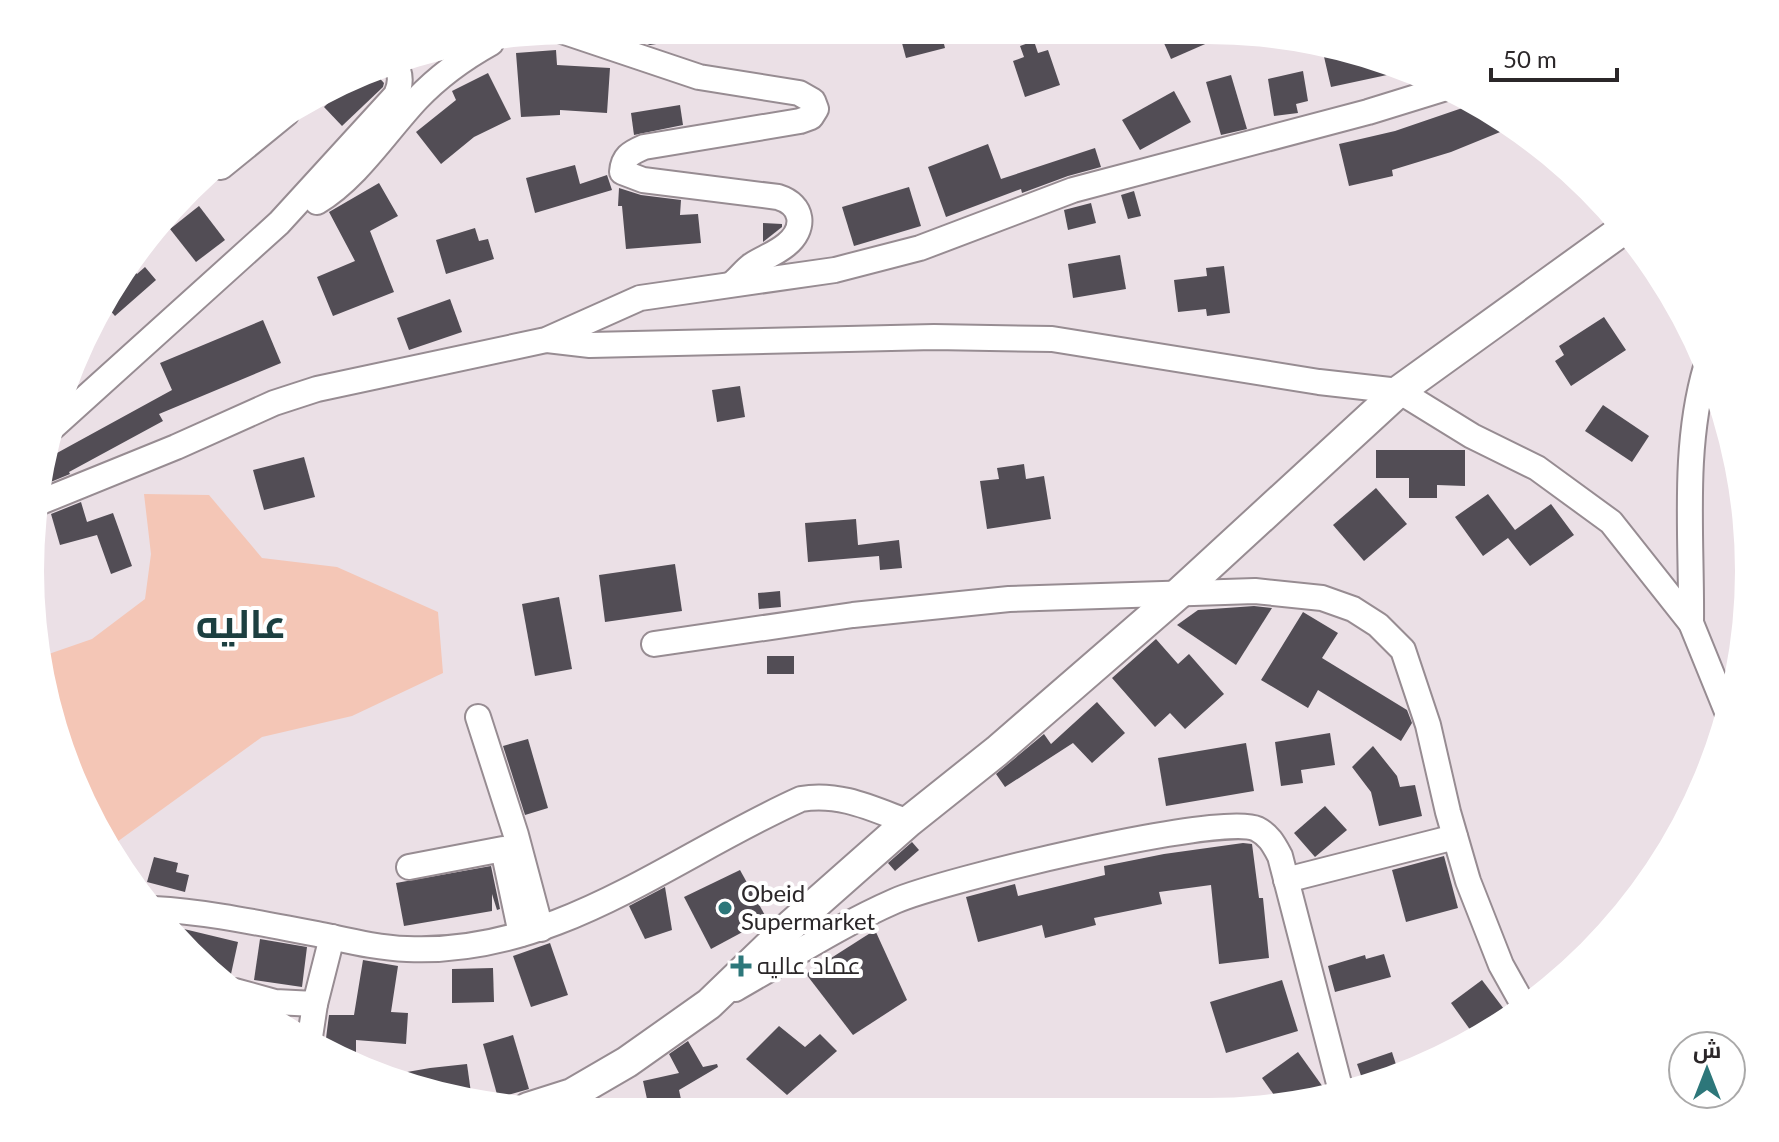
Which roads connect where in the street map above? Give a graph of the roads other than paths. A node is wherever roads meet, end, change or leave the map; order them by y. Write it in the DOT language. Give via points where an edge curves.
graph roads {
  1 [pos="601,44"];
  2 [pos="472,53"];
  3 [pos="400,73"];
  4 [pos="1430,93"];
  5 [pos="279,223"];
  6 [pos="1614,236"];
  7 [pos="733,283"];
  8 [pos="546,340"];
  9 [pos="1702,387"];
  10 [pos="1399,391"];
  11 [pos="69,413"];
  12 [pos="50,498"];
  13 [pos="1177,595"];
  14 [pos="1691,623"];
  15 [pos="654,644"];
  16 [pos="1720,694"];
  17 [pos="478,717"];
  18 [pos="908,822"];
  19 [pos="1455,837"];
  20 [pos="409,867"];
  21 [pos="1286,880"];
  22 [pos="173,916"];
  23 [pos="531,932"];
  24 [pos="332,937"];
  25 [pos="1519,996"];
  26 [pos="264,999"];
  27 [pos="315,1004"];
  28 [pos="709,1004"];
  29 [pos="311,1029"];
  30 [pos="1338,1081"];
  31 [pos="560,1098"];
  1 -- 7 [label="street" via="699,77 799,93 813,101 811,117 800,121 644,147 623,163 622,172 643,180 778,197 796,207 799,223 792,240"];
  2 -- 5 [label="street" via="417,99 381,144 323,198"];
  3 -- 5 [label="street" via="396,95"];
  4 -- 7 [label="street" via="1073,190 920,248 835,270"];
  5 -- 11 [label="street"];
  6 -- 10 [label="main road"];
  7 -- 8 [label="street" via="640,298"];
  8 -- 10 [label="street" via="590,345 1052,339"];
  8 -- 12 [label="street" via="317,389"];
  9 -- 14 [label="street" via="1690,459"];
  10 -- 13 [label="main road"];
  10 -- 14 [label="street" via="1537,468 1611,522"];
  13 -- 15 [label="street" via="1009,599"];
  13 -- 18 [label="main road"];
  13 -- 19 [label="street" via="1219,590 1322,598 1378,625 1403,650"];
  14 -- 16 [label="street"];
  17 -- 23 [label="street" via="516,835"];
  18 -- 23 [label="street" via="838,798 801,799 635,887"];
  18 -- 28 [label="main road"];
  19 -- 21 [label="street"];
  19 -- 25 [label="street" via="1501,965"];
  20 -- 23 [label="street" via="503,849"];
  21 -- 28 [label="street" via="1270,839 1255,828 1231,825 1047,858 897,900"];
  21 -- 30 [label="street"];
  22 -- 24 [label="street"];
  23 -- 24 [label="street" via="440,949 376,946"];
  24 -- 27 [label="street"];
  26 -- 27 [label="street"];
  27 -- 29 [label="street"];
  28 -- 31 [label="main road" via="613,1070"];
}
